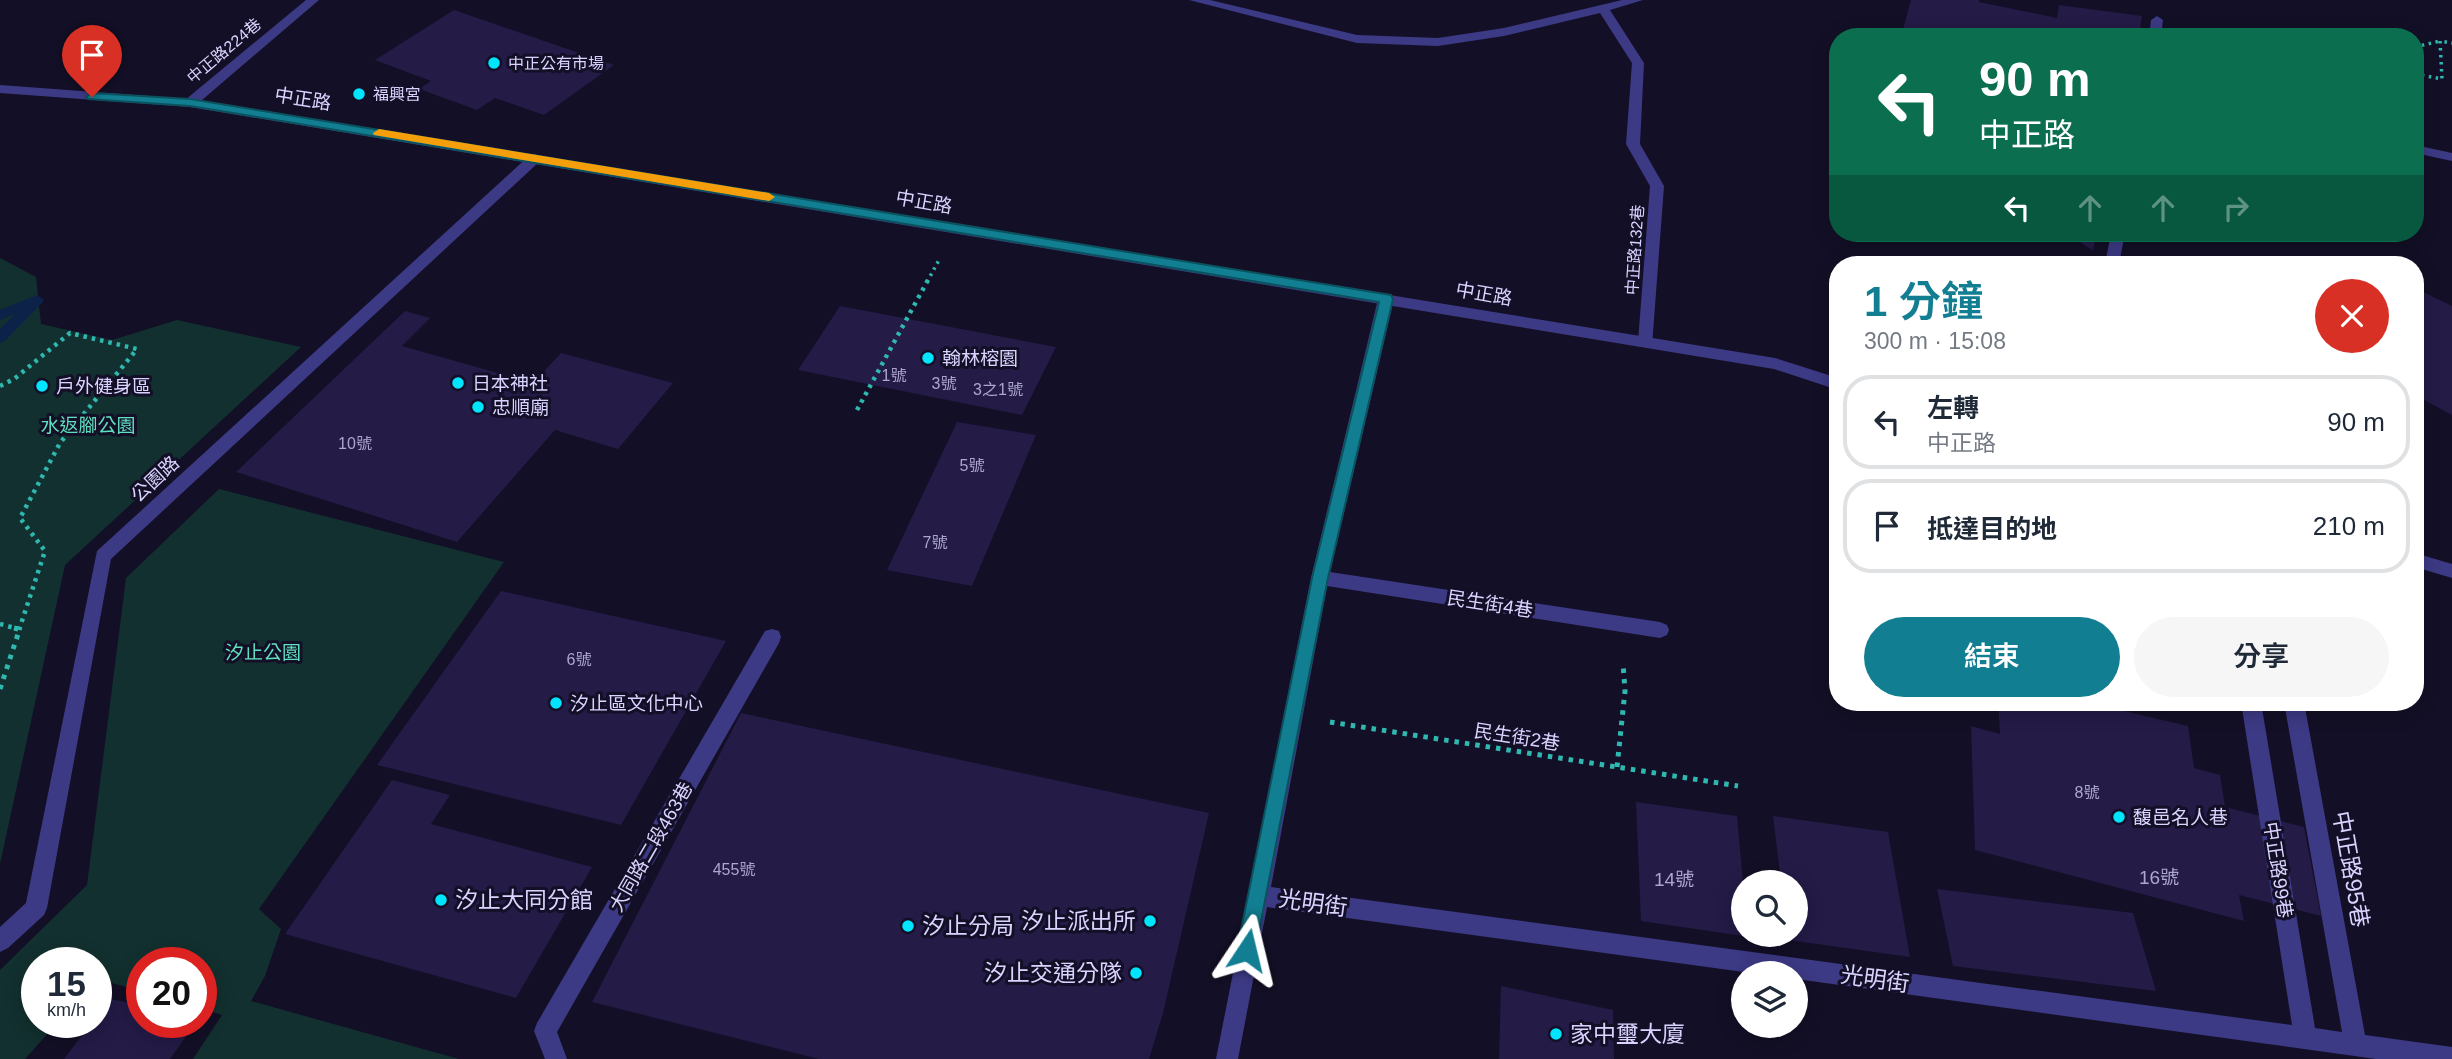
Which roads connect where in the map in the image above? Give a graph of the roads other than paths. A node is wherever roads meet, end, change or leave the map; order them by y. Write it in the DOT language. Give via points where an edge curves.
graph roads {
  1 [pos="313,0"];
  2 [pos="1195,0"];
  3 [pos="1637,0"];
  4 [pos="1603,8"];
  5 [pos="2157,20"];
  6 [pos="2156,28"];
  7 [pos="0,89"];
  8 [pos="190,103"];
  9 [pos="2424,151"];
  10 [pos="536,158"];
  11 [pos="2452,158"];
  12 [pos="1386,299"];
  13 [pos="1646,342"];
  14 [pos="1829,381"];
  15 [pos="2424,562"];
  16 [pos="2452,570"];
  17 [pos="1320,578"];
  18 [pos="1660,630"];
  19 [pos="772,637"];
  20 [pos="2252,711"];
  21 [pos="2296,711"];
  22 [pos="1257,895"];
  23 [pos="0,941"];
  24 [pos="2305,1038"];
  25 [pos="2356,1045"];
  26 [pos="2452,1058"];
  27 [pos="556,1059"];
  28 [pos="1227,1059"];
  1 -- 8 [label="street, 中正路224巷"];
  2 -- 4 [label="street" via="1357,39 1438,42 1504,32"];
  3 -- 4 [label="street"];
  4 -- 13 [label="street, 中正路132巷" via="1638,63 1633,144 1657,186"];
  5 -- 6 [label="street"];
  7 -- 8 [label="street, 中正路"];
  8 -- 10 [label="street, 中正路"];
  9 -- 11 [label="street"];
  10 -- 12 [label="street, 中正路"];
  10 -- 23 [label="street, 公園路" via="103,556 37,908"];
  12 -- 13 [label="street, 中正路"];
  12 -- 17 [label="street"];
  13 -- 14 [label="street, 中正路" via="1775,364"];
  15 -- 16 [label="street"];
  17 -- 18 [label="street, 民生街4巷"];
  17 -- 22 [label="street"];
  19 -- 27 [label="street, 大同路二段463巷" via="545,1031"];
  20 -- 24 [label="street, 中正路99巷"];
  21 -- 25 [label="street, 中正路95巷"];
  22 -- 24 [label="street, 光明街"];
  22 -- 28 [label="street"];
  24 -- 25 [label="street, 光明街"];
  25 -- 26 [label="street, 光明街"];
}
